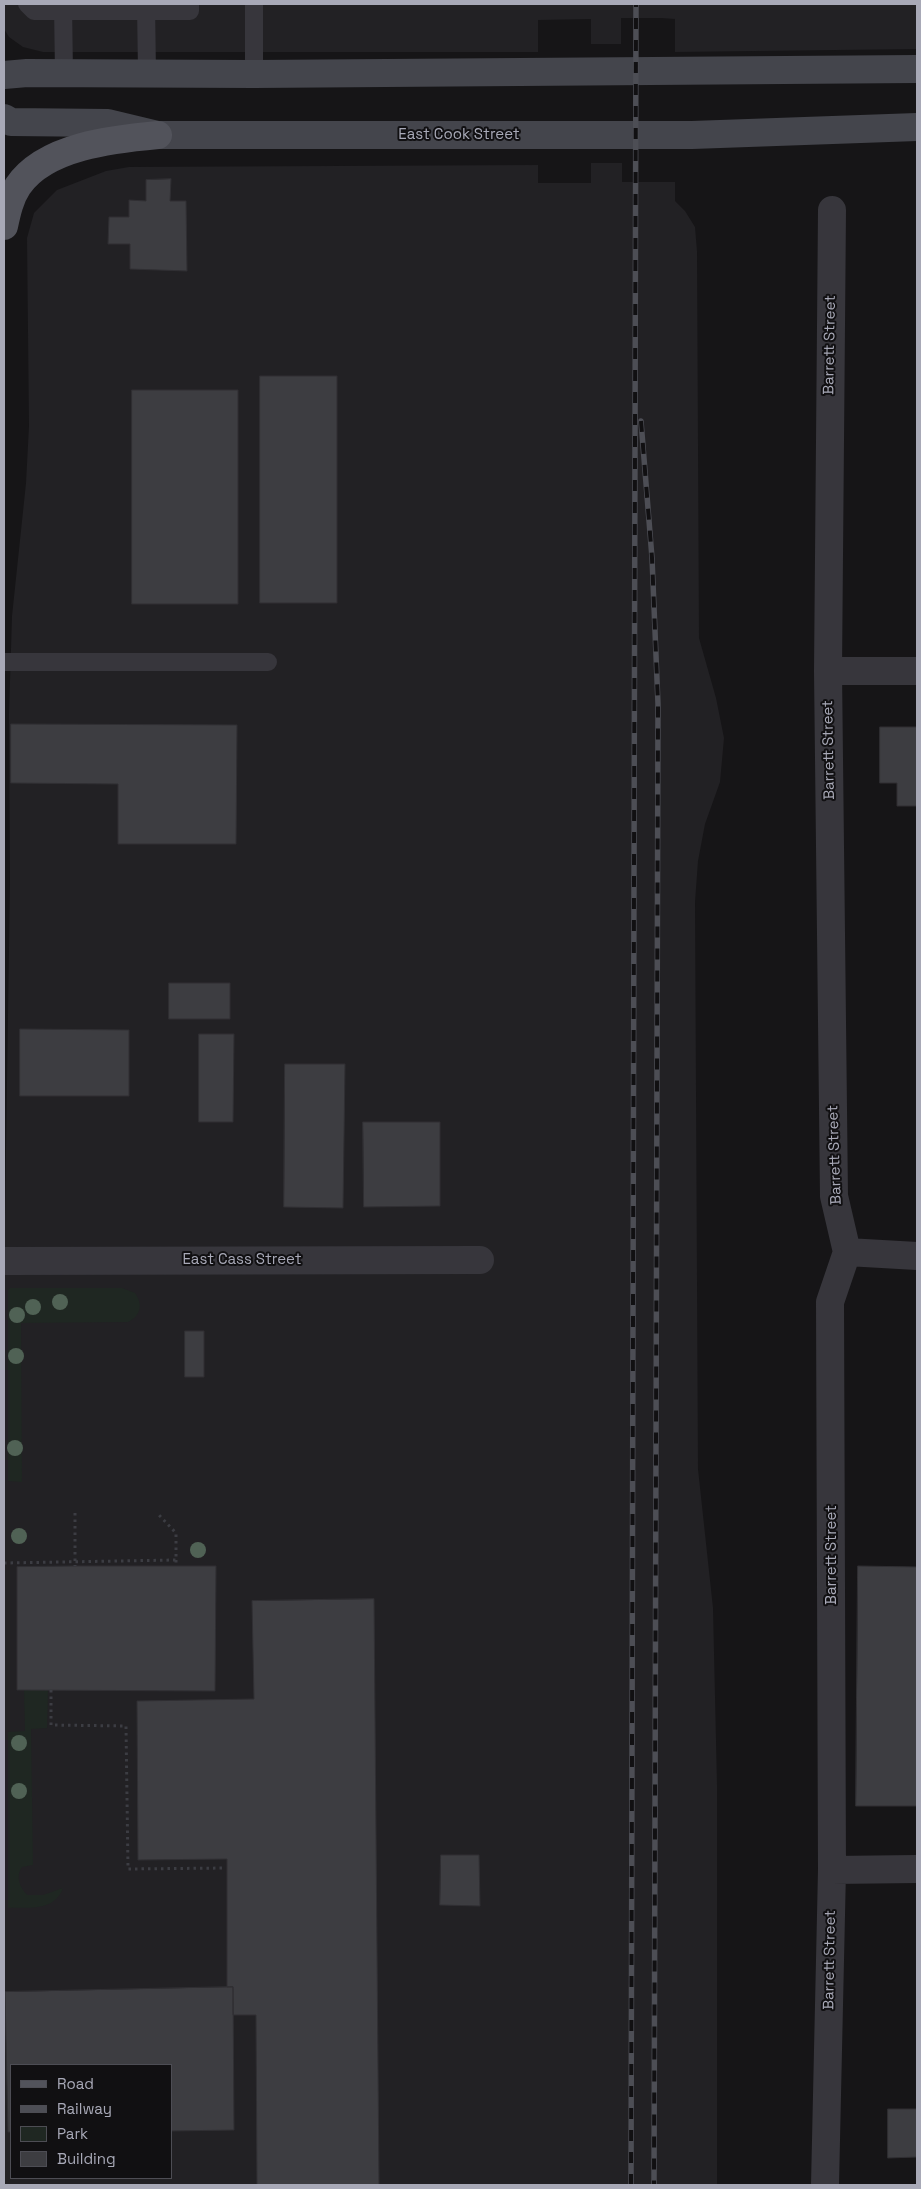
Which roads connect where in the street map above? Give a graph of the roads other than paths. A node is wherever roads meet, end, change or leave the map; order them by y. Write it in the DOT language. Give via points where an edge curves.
graph roads {
  1 [pos="27,4"];
  2 [pos="190,4"];
  3 [pos="254,4"];
  4 [pos="63,7"];
  5 [pos="100,7"];
  6 [pos="146,7"];
  7 [pos="917,68"];
  8 [pos="147,73"];
  9 [pos="64,74"];
  10 [pos="254,74"];
  11 [pos="4,75"];
  12 [pos="4,118"];
  13 [pos="917,127"];
  14 [pos="158,134"];
  15 [pos="832,210"];
  16 [pos="4,226"];
  17 [pos="4,662"];
  18 [pos="268,662"];
  19 [pos="828,671"];
  20 [pos="917,671"];
  21 [pos="847,1252"];
  22 [pos="917,1256"];
  23 [pos="480,1260"];
  24 [pos="4,1261"];
  25 [pos="917,1869"];
  26 [pos="832,1870"];
  27 [pos="825,2185"];
  1 -- 4 [label="lane" via="34,10"];
  2 -- 6 [label="lane" via="190,10"];
  3 -- 10 [label="lane"];
  4 -- 5 [label="lane"];
  4 -- 9 [label="lane"];
  5 -- 6 [label="lane"];
  6 -- 8 [label="lane"];
  7 -- 10 [label="street"];
  8 -- 9 [label="street"];
  8 -- 10 [label="street"];
  9 -- 11 [label="street"];
  12 -- 14 [label="street, East Cook Street" via="11,122 108,123"];
  13 -- 14 [label="street, East Cook Street" via="692,135"];
  14 -- 16 [label="main road" via="108,140 44,162 18,186"];
  15 -- 19 [label="street, Barrett Street"];
  17 -- 18 [label="lane"];
  19 -- 20 [label="street"];
  19 -- 21 [label="street, Barrett Street" via="834,1196"];
  21 -- 22 [label="street"];
  21 -- 26 [label="street, Barrett Street" via="830,1302"];
  23 -- 24 [label="street, East Cass Street"];
  25 -- 26 [label="street"];
  26 -- 27 [label="street, Barrett Street"];
}
